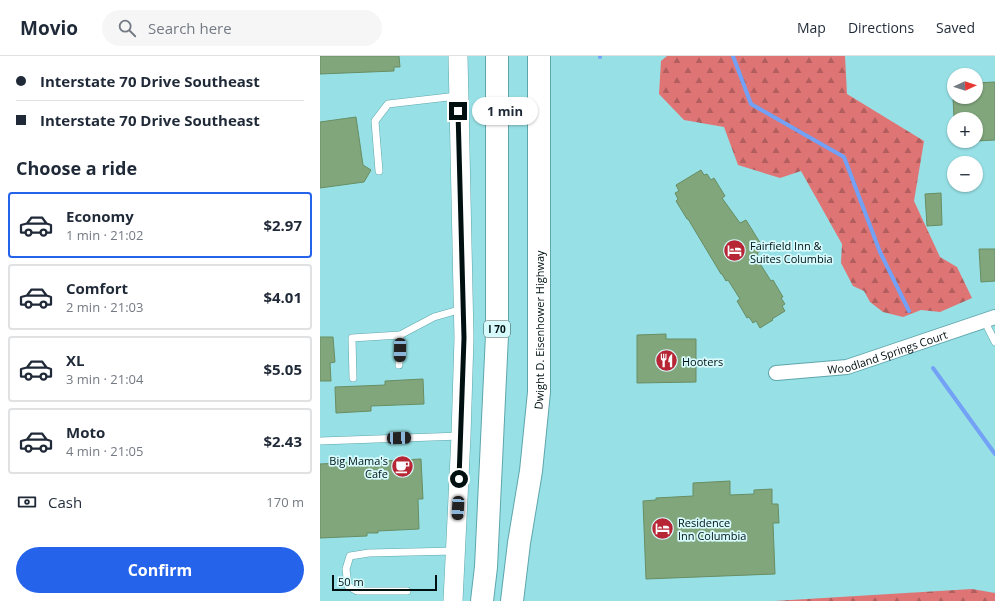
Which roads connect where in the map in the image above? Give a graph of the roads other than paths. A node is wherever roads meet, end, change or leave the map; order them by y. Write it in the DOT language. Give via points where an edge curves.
graph roads {
  1 [pos="458,56"];
  2 [pos="497,56"];
  3 [pos="539,56"];
  4 [pos="458,96"];
  5 [pos="379,172"];
  6 [pos="464,308"];
  7 [pos="989,318"];
  8 [pos="400,335"];
  9 [pos="995,342"];
  10 [pos="399,365"];
  11 [pos="776,373"];
  12 [pos="353,378"];
  13 [pos="462,436"];
  14 [pos="320,441"];
  15 [pos="455,551"];
  16 [pos="407,590"];
  17 [pos="452,601"];
  18 [pos="482,601"];
  19 [pos="512,601"];
  1 -- 4 [label="street"];
  2 -- 18 [label="highway, I 70" via="497,335 486,567"];
  3 -- 19 [label="highway, Dwight D. Eisenhower Highway" via="539,392 531,471"];
  4 -- 5 [label="lane" via="388,104 375,121"];
  4 -- 6 [label="street"];
  6 -- 8 [label="lane" via="434,317"];
  6 -- 13 [label="street"];
  7 -- 9 [label="lane"];
  7 -- 11 [label="street, Woodland Springs Court" via="847,367"];
  8 -- 10 [label="lane"];
  8 -- 12 [label="lane" via="352,338"];
  13 -- 14 [label="lane"];
  13 -- 15 [label="street"];
  15 -- 16 [label="lane" via="369,553 350,556 346,569 348,586 357,591"];
  15 -- 17 [label="street"];
}
